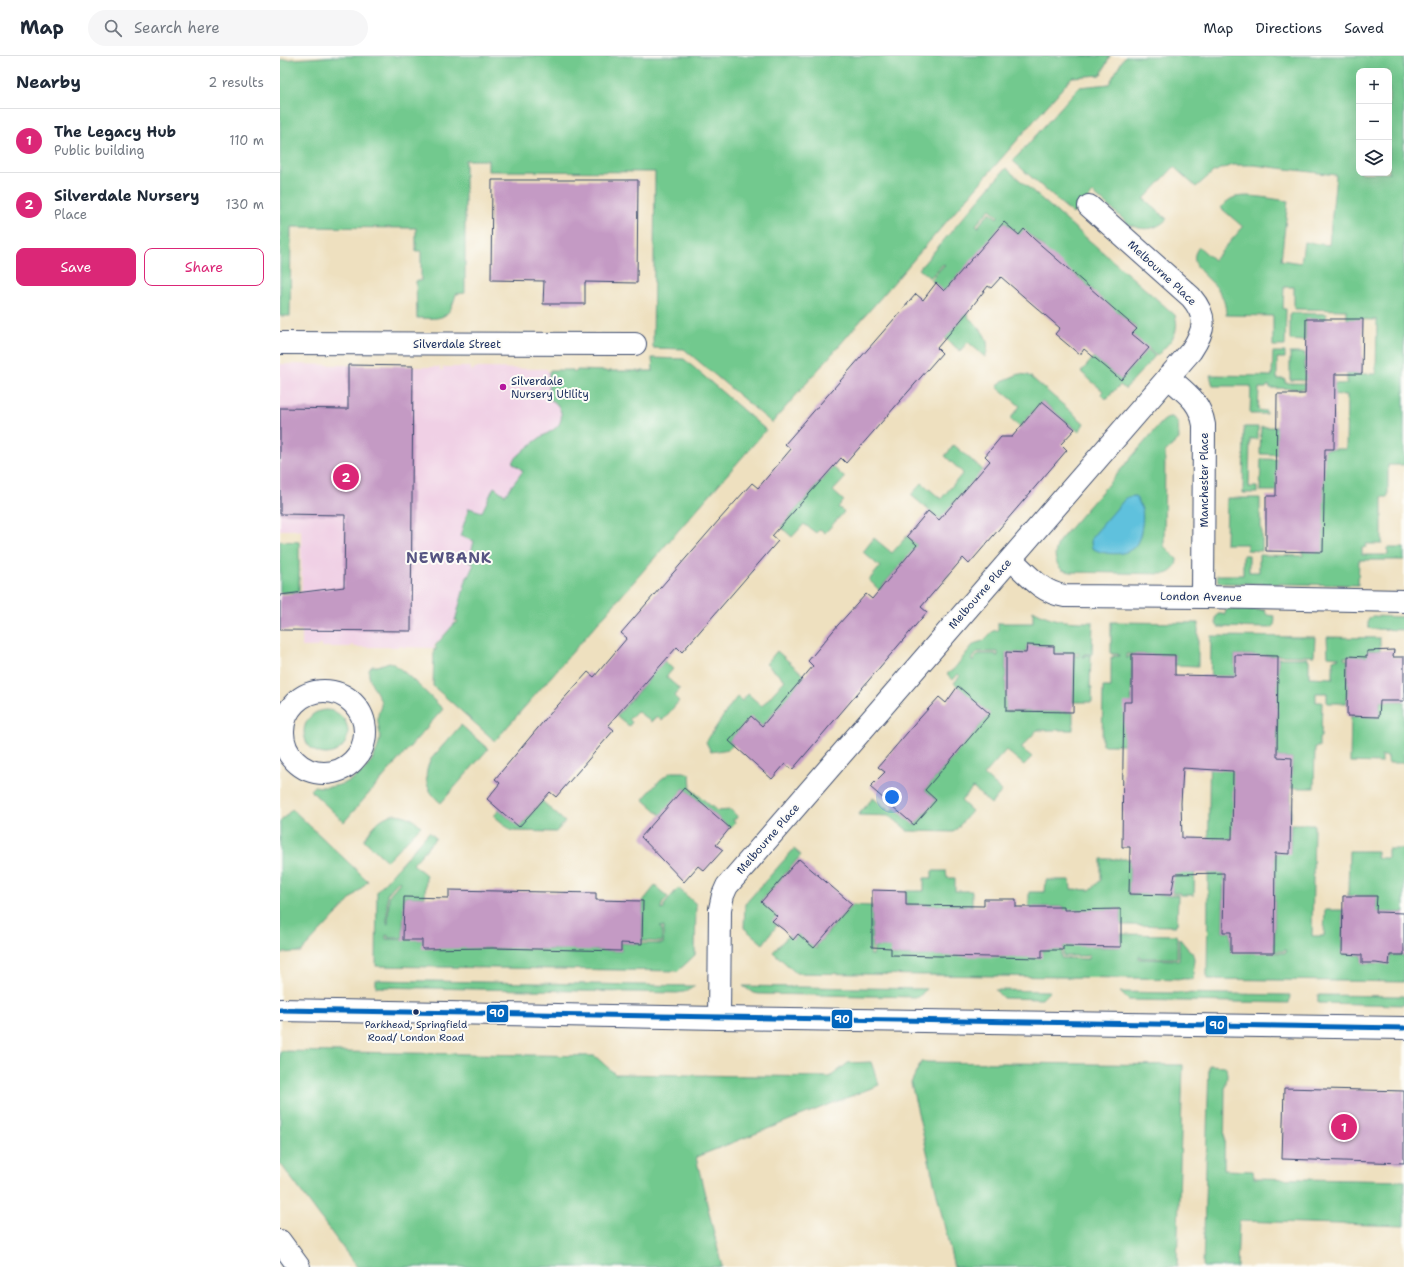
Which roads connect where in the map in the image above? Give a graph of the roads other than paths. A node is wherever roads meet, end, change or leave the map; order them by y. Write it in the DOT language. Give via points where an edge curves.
graph roads {
  1 [pos="1089,206"];
  2 [pos="280,343"];
  3 [pos="635,344"];
  4 [pos="1168,377"];
  5 [pos="1011,559"];
  6 [pos="1203,597"];
  7 [pos="1404,601"];
  8 [pos="280,1010"];
  9 [pos="719,1018"];
  10 [pos="1404,1028"];
  11 [pos="280,1240"];
  12 [pos="300,1267"];
  1 -- 4 [label="street, Melbourne Place" via="1191,297 1202,313 1202,332 1198,341"];
  2 -- 3 [label="street, Silverdale Street"];
  4 -- 5 [label="street, Melbourne Place"];
  4 -- 6 [label="street, Manchester Place" via="1200,409 1204,425"];
  5 -- 6 [label="street, London Avenue" via="1040,586 1056,595"];
  5 -- 9 [label="street, Melbourne Place" via="727,886 720,909"];
  6 -- 7 [label="street, London Avenue"];
  8 -- 9 [label="street"];
  9 -- 10 [label="street"];
  11 -- 12 [label="street"];
}
